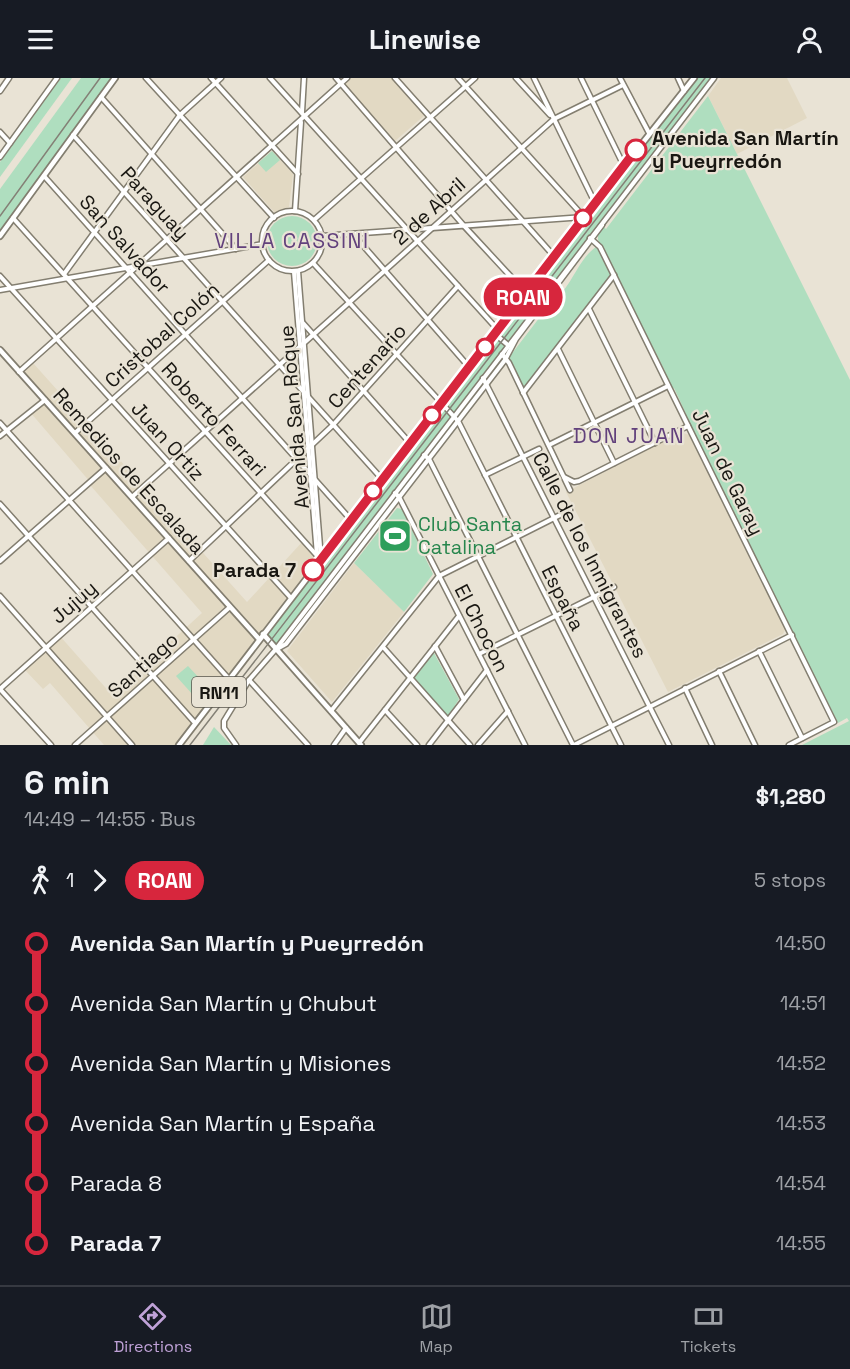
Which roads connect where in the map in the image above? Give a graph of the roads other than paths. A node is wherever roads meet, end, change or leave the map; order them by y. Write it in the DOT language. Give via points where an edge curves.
graph roads {
  1 [pos="9,78"];
  2 [pos="57,78"];
  3 [pos="115,78"];
  4 [pos="146,78"];
  5 [pos="211,78"];
  6 [pos="221,78"];
  7 [pos="270,78"];
  8 [pos="304,78"];
  9 [pos="336,78"];
  10 [pos="347,78"];
  11 [pos="395,78"];
  12 [pos="458,78"];
  13 [pos="475,78"];
  14 [pos="516,78"];
  15 [pos="534,78"];
  16 [pos="581,78"];
  17 [pos="620,78"];
  18 [pos="678,78"];
  19 [pos="694,78"];
  20 [pos="714,78"];
  21 [pos="215,83"];
  22 [pos="341,84"];
  23 [pos="624,85"];
  24 [pos="465,86"];
  25 [pos="0,90"];
  26 [pos="684,91"];
  27 [pos="101,97"];
  28 [pos="592,100"];
  29 [pos="180,115"];
  30 [pos="303,117"];
  31 [pos="431,117"];
  32 [pos="554,119"];
  33 [pos="0,132"];
  34 [pos="650,133"];
  35 [pos="73,135"];
  36 [pos="10,143"];
  37 [pos="272,146"];
  38 [pos="396,148"];
  39 [pos="521,148"];
  40 [pos="151,155"];
  41 [pos="0,157"];
  42 [pos="624,166"];
  43 [pos="298,174"];
  44 [pos="44,176"];
  45 [pos="237,178"];
  46 [pos="361,179"];
  47 [pos="486,179"];
  48 [pos="124,192"];
  49 [pos="595,203"];
  50 [pos="201,210"];
  51 [pos="295,211"];
  52 [pos="451,211"];
  53 [pos="584,217"];
  54 [pos="13,218"];
  55 [pos="274,218"];
  56 [pos="314,220"];
  57 [pos="524,221"];
  58 [pos="465,227"];
  59 [pos="431,229"];
  60 [pos="408,231"];
  61 [pos="94,233"];
  62 [pos="353,234"];
  63 [pos="0,236"];
  64 [pos="322,236"];
  65 [pos="591,239"];
  66 [pos="168,240"];
  67 [pos="417,241"];
  68 [pos="263,244"];
  69 [pos="236,249"];
  70 [pos="554,256"];
  71 [pos="183,258"];
  72 [pos="269,260"];
  73 [pos="312,263"];
  74 [pos="138,266"];
  75 [pos="126,268"];
  76 [pos="385,270"];
  77 [pos="296,271"];
  78 [pos="130,273"];
  79 [pos="614,275"];
  80 [pos="0,276"];
  81 [pos="66,276"];
  82 [pos="458,286"];
  83 [pos="11,288"];
  84 [pos="0,290"];
  85 [pos="526,293"];
  86 [pos="223,302"];
  87 [pos="349,303"];
  88 [pos="93,306"];
  89 [pos="589,309"];
  90 [pos="297,316"];
  91 [pos="428,320"];
  92 [pos="302,321"];
  93 [pos="496,332"];
  94 [pos="313,334"];
  95 [pos="185,335"];
  96 [pos="56,339"];
  97 [pos="302,345"];
  98 [pos="510,346"];
  99 [pos="558,349"];
  100 [pos="0,352"];
  101 [pos="397,356"];
  102 [pos="504,356"];
  103 [pos="279,365"];
  104 [pos="469,367"];
  105 [pos="148,368"];
  106 [pos="19,372"];
  107 [pos="483,378"];
  108 [pos="487,383"];
  109 [pos="668,386"];
  110 [pos="303,392"];
  111 [pos="365,392"];
  112 [pos="523,393"];
  113 [pos="308,397"];
  114 [pos="242,398"];
  115 [pos="45,400"];
  116 [pos="111,400"];
  117 [pos="635,403"];
  118 [pos="440,404"];
  119 [pos="454,417"];
  120 [pos="458,421"];
  121 [pos="0,423"];
  122 [pos="594,423"];
  123 [pos="333,425"];
  124 [pos="688,426"];
  125 [pos="6,430"];
  126 [pos="205,432"];
  127 [pos="75,433"];
  128 [pos="0,436"];
  129 [pos="410,443"];
  130 [pos="655,443"];
  131 [pos="549,445"];
  132 [pos="310,447"];
  133 [pos="539,449"];
  134 [pos="424,455"];
  135 [pos="524,456"];
  136 [pos="297,459"];
  137 [pos="429,459"];
  138 [pos="614,463"];
  139 [pos="169,464"];
  140 [pos="106,468"];
  141 [pos="485,475"];
  142 [pos="312,476"];
  143 [pos="564,477"];
  144 [pos="382,479"];
  145 [pos="570,490"];
  146 [pos="261,493"];
  147 [pos="395,493"];
  148 [pos="132,497"];
  149 [pos="399,497"];
  150 [pos="68,500"];
  151 [pos="0,504"];
  152 [pos="570,510"];
  153 [pos="555,517"];
  154 [pos="351,520"];
  155 [pos="225,527"];
  156 [pos="28,536"];
  157 [pos="515,537"];
  158 [pos="169,538"];
  159 [pos="349,552"];
  160 [pos="354,556"];
  161 [pos="478,556"];
  162 [pos="319,558"];
  163 [pos="0,561"];
  164 [pos="189,561"];
  165 [pos="132,572"];
  166 [pos="439,576"];
  167 [pos="614,587"];
  168 [pos="318,592"];
  169 [pos="0,596"];
  170 [pos="323,596"];
  171 [pos="594,597"];
  172 [pos="291,598"];
  173 [pos="92,606"];
  174 [pos="230,607"];
  175 [pos="459,615"];
  176 [pos="555,616"];
  177 [pos="518,635"];
  178 [pos="792,635"];
  179 [pos="261,637"];
  180 [pos="194,639"];
  181 [pos="435,646"];
  182 [pos="45,647"];
  183 [pos="382,647"];
  184 [pos="276,649"];
  185 [pos="759,651"];
  186 [pos="479,654"];
  187 [pos="487,670"];
  188 [pos="719,672"];
  189 [pos="152,675"];
  190 [pos="410,678"];
  191 [pos="229,679"];
  192 [pos="249,680"];
  193 [pos="685,688"];
  194 [pos="0,689"];
  195 [pos="464,700"];
  196 [pos="649,706"];
  197 [pos="385,710"];
  198 [pos="331,711"];
  199 [pos="508,711"];
  200 [pos="107,716"];
  201 [pos="448,720"];
  202 [pos="195,723"];
  203 [pos="611,726"];
  204 [pos="346,728"];
  205 [pos="802,738"];
  206 [pos="360,744"];
  207 [pos="51,745"];
  208 [pos="75,745"];
  209 [pos="132,745"];
  210 [pos="179,745"];
  211 [pos="236,745"];
  212 [pos="308,745"];
  213 [pos="334,745"];
  214 [pos="417,745"];
  215 [pos="429,745"];
  216 [pos="470,745"];
  217 [pos="478,745"];
  218 [pos="525,745"];
  219 [pos="573,745"];
  220 [pos="621,745"];
  221 [pos="669,745"];
  222 [pos="712,745"];
  223 [pos="755,745"];
  224 [pos="789,745"];
  1 -- 25 [label="street"];
  2 -- 36 [label="street"];
  3 -- 27 [label="main road"];
  4 -- 29 [label="street"];
  5 -- 21 [label="street"];
  6 -- 21 [label="street"];
  7 -- 30 [label="street"];
  8 -- 30 [label="street"];
  9 -- 22 [label="street"];
  10 -- 22 [label="street"];
  11 -- 31 [label="street"];
  12 -- 24 [label="street"];
  13 -- 24 [label="street"];
  14 -- 32 [label="street"];
  15 -- 32 [label="street"];
  16 -- 28 [label="street"];
  17 -- 23 [label="street"];
  18 -- 26 [label="street"];
  19 -- 26 [label="main road, RN11"];
  20 -- 65 [label="street"];
  21 -- 29 [label="street"];
  21 -- 37 [label="street"];
  22 -- 30 [label="street"];
  22 -- 38 [label="street"];
  23 -- 28 [label="street, 2 de Abril"];
  23 -- 34 [label="street"];
  24 -- 31 [label="street"];
  24 -- 39 [label="street"];
  26 -- 34 [label="main road, RN11"];
  27 -- 35 [label="main road"];
  27 -- 40 [label="street"];
  28 -- 32 [label="street, 2 de Abril"];
  28 -- 42 [label="street"];
  29 -- 40 [label="street"];
  29 -- 45 [label="street"];
  30 -- 37 [label="street"];
  30 -- 43 [label="street"];
  30 -- 46 [label="street"];
  31 -- 38 [label="street"];
  31 -- 47 [label="street"];
  32 -- 39 [label="street, 2 de Abril"];
  32 -- 49 [label="street"];
  33 -- 36 [label="street"];
  34 -- 42 [label="main road, RN11"];
  35 -- 44 [label="main road"];
  35 -- 48 [label="street, Paraguay"];
  36 -- 41 [label="street"];
  37 -- 43 [label="street"];
  37 -- 45 [label="street"];
  38 -- 46 [label="street"];
  38 -- 52 [label="street"];
  39 -- 47 [label="street, 2 de Abril"];
  39 -- 53 [label="street"];
  40 -- 48 [label="street"];
  40 -- 50 [label="street"];
  42 -- 49 [label="main road, RN11"];
  43 -- 51 [label="street"];
  44 -- 54 [label="main road"];
  44 -- 61 [label="street, San Salvador"];
  45 -- 50 [label="street"];
  45 -- 55 [label="street"];
  46 -- 56 [label="street"];
  46 -- 60 [label="street"];
  47 -- 52 [label="street, 2 de Abril"];
  47 -- 57 [label="street"];
  48 -- 61 [label="street"];
  48 -- 66 [label="street, Paraguay"];
  49 -- 53 [label="main road, RN11"];
  50 -- 66 [label="street"];
  50 -- 69 [label="street"];
  51 -- 55 [label="street"];
  51 -- 56 [label="street"];
  52 -- 58 [label="street"];
  52 -- 59 [label="street, 2 de Abril"];
  53 -- 57 [label="street"];
  53 -- 70 [label="main road, RN11"];
  54 -- 63 [label="main road"];
  54 -- 81 [label="street, Roberto Ferrari"];
  55 -- 68 [label="street" via="267,224"];
  56 -- 64 [label="street"];
  57 -- 58 [label="street"];
  57 -- 70 [label="street"];
  58 -- 59 [label="street"];
  58 -- 85 [label="street"];
  59 -- 60 [label="street"];
  59 -- 67 [label="street, 2 de Abril"];
  60 -- 62 [label="street"];
  60 -- 67 [label="street"];
  61 -- 75 [label="street, San Salvador"];
  61 -- 81 [label="street"];
  62 -- 64 [label="street"];
  62 -- 76 [label="street"];
  64 -- 73 [label="street" via="319,253"];
  65 -- 79 [label="street, Juan de Garay" via="600,247"];
  65 -- 98 [label="street"];
  66 -- 71 [label="street, Paraguay"];
  66 -- 74 [label="street"];
  67 -- 76 [label="street, 2 de Abril"];
  67 -- 82 [label="street"];
  68 -- 69 [label="street"];
  68 -- 72 [label="street"];
  69 -- 71 [label="street"];
  70 -- 85 [label="main road, RN11"];
  71 -- 74 [label="street"];
  71 -- 86 [label="street, Paraguay"];
  72 -- 77 [label="street" via="278,267"];
  72 -- 86 [label="street, Cristobal Colón"];
  73 -- 77 [label="street"];
  73 -- 87 [label="street, España"];
  74 -- 75 [label="street"];
  74 -- 78 [label="street"];
  75 -- 78 [label="street, San Salvador"];
  75 -- 81 [label="street"];
  76 -- 87 [label="street, 2 de Abril"];
  76 -- 91 [label="street"];
  77 -- 90 [label="street, Avenida San Roque"];
  77 -- 92 [label="street, Avenida San Roque"];
  78 -- 88 [label="street"];
  78 -- 95 [label="street, San Salvador"];
  79 -- 89 [label="street"];
  79 -- 109 [label="street, Juan de Garay"];
  80 -- 83 [label="street, Juan Ortiz"];
  81 -- 83 [label="street"];
  81 -- 88 [label="street, Roberto Ferrari"];
  82 -- 91 [label="street, Centenario"];
  82 -- 93 [label="street"];
  83 -- 84 [label="street"];
  83 -- 96 [label="street, Juan Ortiz"];
  85 -- 93 [label="main road, RN11"];
  86 -- 95 [label="street, Cristobal Colón"];
  86 -- 103 [label="street, Paraguay"];
  87 -- 94 [label="street, 2 de Abril"];
  87 -- 101 [label="street, España"];
  88 -- 96 [label="street"];
  88 -- 105 [label="street, Roberto Ferrari"];
  89 -- 99 [label="street"];
  89 -- 117 [label="street"];
  90 -- 92 [label="street"];
  90 -- 97 [label="street, Avenida San Roque"];
  91 -- 101 [label="street, Centenario"];
  91 -- 104 [label="street"];
  92 -- 94 [label="street"];
  92 -- 97 [label="street, Avenida San Roque"];
  93 -- 98 [label="street"];
  93 -- 104 [label="main road, RN11"];
  94 -- 97 [label="street, 2 de Abril"];
  94 -- 111 [label="street"];
  95 -- 105 [label="street, Cristobal Colón"];
  95 -- 114 [label="street, San Salvador"];
  96 -- 106 [label="street"];
  96 -- 116 [label="street, Juan Ortiz"];
  97 -- 103 [label="street, 2 de Abril"];
  97 -- 110 [label="street, Avenida San Roque"];
  97 -- 113 [label="street, Avenida San Roque"];
  98 -- 102 [label="street"];
  99 -- 112 [label="street"];
  99 -- 122 [label="street"];
  100 -- 106 [label="main road, Remedios de Escalada"];
  101 -- 111 [label="street, Centenario"];
  101 -- 118 [label="street, España"];
  102 -- 107 [label="street"];
  102 -- 108 [label="street"];
  102 -- 112 [label="street"];
  103 -- 110 [label="street, Paraguay"];
  103 -- 114 [label="street, 2 de Abril"];
  104 -- 118 [label="main road, RN11"];
  105 -- 116 [label="street, Cristobal Colón"];
  105 -- 126 [label="street, Roberto Ferrari"];
  106 -- 115 [label="main road, Remedios de Escalada"];
  107 -- 108 [label="street, Calle de los Inmigrantes"];
  107 -- 119 [label="street"];
  108 -- 120 [label="street"];
  108 -- 135 [label="street, Calle de los Inmigrantes"];
  109 -- 117 [label="street"];
  109 -- 124 [label="street, Juan de Garay"];
  110 -- 113 [label="street, Paraguay"];
  110 -- 132 [label="street, Avenida San Roque"];
  111 -- 123 [label="street, Centenario"];
  111 -- 129 [label="street"];
  112 -- 131 [label="street"];
  113 -- 123 [label="street, Paraguay"];
  113 -- 132 [label="street, Avenida San Roque"];
  114 -- 126 [label="street, 2 de Abril"];
  114 -- 136 [label="street, San Salvador"];
  115 -- 125 [label="street"];
  115 -- 127 [label="main road, Remedios de Escalada"];
  116 -- 127 [label="street, Cristobal Colón"];
  116 -- 139 [label="street, Juan Ortiz"];
  117 -- 122 [label="street"];
  117 -- 130 [label="street"];
  118 -- 119 [label="street, España"];
  118 -- 129 [label="main road, RN11"];
  119 -- 120 [label="street, España"];
  119 -- 134 [label="street"];
  120 -- 137 [label="street"];
  120 -- 141 [label="street, España"];
  121 -- 125 [label="street"];
  122 -- 131 [label="street"];
  122 -- 138 [label="street"];
  123 -- 132 [label="street, Centenario"];
  123 -- 144 [label="street, Paraguay"];
  124 -- 130 [label="street"];
  124 -- 178 [label="street, Juan de Garay"];
  125 -- 128 [label="street"];
  125 -- 150 [label="street"];
  126 -- 139 [label="street, 2 de Abril"];
  126 -- 146 [label="street, Roberto Ferrari"];
  127 -- 140 [label="main road, Remedios de Escalada"];
  129 -- 144 [label="main road, RN11"];
  130 -- 138 [label="street"];
  131 -- 143 [label="street"];
  132 -- 136 [label="street, Centenario"];
  132 -- 142 [label="street, Avenida San Roque"];
  133 -- 135 [label="street"];
  134 -- 137 [label="street"];
  134 -- 147 [label="street"];
  135 -- 141 [label="street"];
  135 -- 153 [label="street, Calle de los Inmigrantes"];
  136 -- 142 [label="street, San Salvador"];
  136 -- 146 [label="street, Centenario"];
  137 -- 149 [label="street"];
  137 -- 161 [label="street"];
  138 -- 143 [label="street" via="579,481"];
  139 -- 148 [label="street, 2 de Abril"];
  139 -- 155 [label="street, Juan Ortiz"];
  140 -- 148 [label="main road, Remedios de Escalada"];
  140 -- 150 [label="street"];
  141 -- 157 [label="street, España"];
  142 -- 154 [label="street, San Salvador"];
  142 -- 162 [label="street, Avenida San Roque"];
  143 -- 145 [label="street"];
  144 -- 154 [label="main road, RN11"];
  146 -- 155 [label="street, Centenario"];
  146 -- 162 [label="street, Roberto Ferrari"];
  147 -- 149 [label="street, El Chocon"];
  147 -- 159 [label="street"];
  148 -- 158 [label="main road, Remedios de Escalada"];
  149 -- 160 [label="street"];
  149 -- 166 [label="street, El Chocon"];
  150 -- 156 [label="street"];
  150 -- 165 [label="street"];
  151 -- 156 [label="street"];
  152 -- 153 [label="street"];
  153 -- 157 [label="street"];
  153 -- 171 [label="street, Calle de los Inmigrantes"];
  154 -- 162 [label="main road, RN11"];
  155 -- 164 [label="street, Centenario"];
  155 -- 172 [label="street, Juan Ortiz"];
  156 -- 163 [label="street"];
  156 -- 173 [label="street"];
  157 -- 161 [label="street"];
  157 -- 176 [label="street, España"];
  158 -- 164 [label="main road, Remedios de Escalada"];
  158 -- 165 [label="street, Jujuy"];
  159 -- 160 [label="street"];
  159 -- 168 [label="street"];
  160 -- 170 [label="street"];
  161 -- 166 [label="street"];
  161 -- 177 [label="street"];
  162 -- 172 [label="main road, RN11"];
  164 -- 174 [label="main road, Remedios de Escalada"];
  165 -- 173 [label="street, Jujuy"];
  165 -- 180 [label="street"];
  166 -- 175 [label="street, El Chocon"];
  166 -- 183 [label="street"];
  167 -- 171 [label="street"];
  168 -- 170 [label="street"];
  168 -- 184 [label="street"];
  169 -- 182 [label="street"];
  170 -- 184 [label="street" via="286,644"];
  171 -- 176 [label="street"];
  171 -- 196 [label="street, Calle de los Inmigrantes"];
  172 -- 179 [label="main road, RN11"];
  173 -- 182 [label="street, Jujuy"];
  173 -- 189 [label="street"];
  174 -- 179 [label="main road, Remedios de Escalada"];
  174 -- 180 [label="street, Santiago"];
  175 -- 181 [label="street"];
  175 -- 186 [label="street, El Chocon"];
  176 -- 177 [label="street"];
  176 -- 203 [label="street, España"];
  177 -- 186 [label="street"];
  177 -- 219 [label="street"];
  178 -- 185 [label="street"];
  178 -- 205 [label="street, Juan de Garay" via="834,722"];
  179 -- 184 [label="main road, Remedios de Escalada"];
  179 -- 191 [label="main road, RN11"];
  180 -- 189 [label="street, Santiago"];
  180 -- 191 [label="street"];
  181 -- 190 [label="street"];
  181 -- 195 [label="street"];
  182 -- 194 [label="street, Jujuy"];
  182 -- 200 [label="street"];
  183 -- 190 [label="street"];
  183 -- 198 [label="street"];
  184 -- 192 [label="street"];
  184 -- 198 [label="main road, Remedios de Escalada"];
  185 -- 188 [label="street"];
  185 -- 205 [label="street"];
  186 -- 187 [label="street, El Chocon"];
  187 -- 195 [label="street"];
  187 -- 199 [label="street, El Chocon"];
  188 -- 193 [label="street"];
  188 -- 223 [label="street"];
  189 -- 200 [label="street, Santiago"];
  189 -- 202 [label="street"];
  190 -- 197 [label="street"];
  190 -- 201 [label="street"];
  191 -- 202 [label="main road, RN11"];
  192 -- 211 [label="street" via="224,721 224,728"];
  192 -- 212 [label="street"];
  193 -- 196 [label="street"];
  193 -- 222 [label="street"];
  194 -- 207 [label="street"];
  195 -- 201 [label="street"];
  196 -- 203 [label="street"];
  196 -- 221 [label="street, Calle de los Inmigrantes"];
  197 -- 206 [label="street"];
  197 -- 214 [label="street"];
  198 -- 204 [label="main road, Remedios de Escalada"];
  199 -- 217 [label="street"];
  199 -- 218 [label="street, El Chocon"];
  200 -- 208 [label="street, Santiago"];
  200 -- 209 [label="street"];
  201 -- 215 [label="street"];
  201 -- 216 [label="street"];
  202 -- 210 [label="main road, RN11"];
  203 -- 219 [label="street"];
  203 -- 220 [label="street, España"];
  204 -- 206 [label="main road, Remedios de Escalada"];
  204 -- 213 [label="street"];
  205 -- 224 [label="street"];
}
